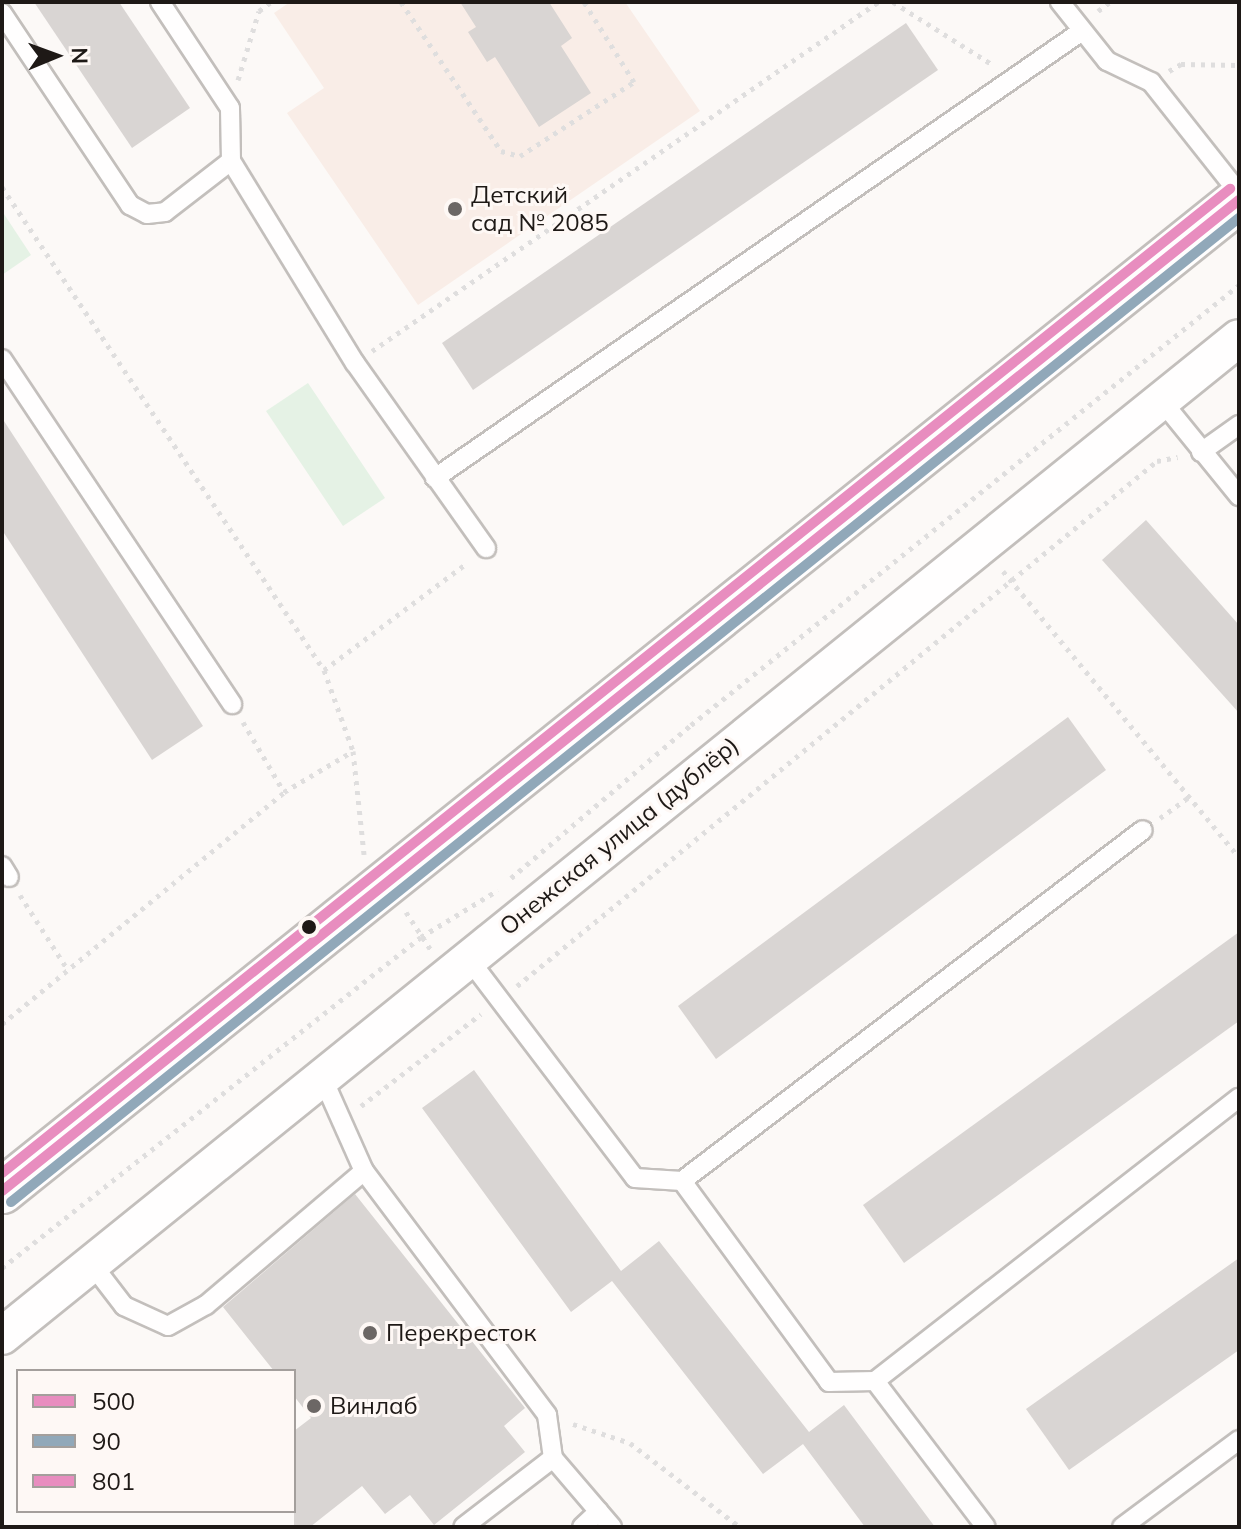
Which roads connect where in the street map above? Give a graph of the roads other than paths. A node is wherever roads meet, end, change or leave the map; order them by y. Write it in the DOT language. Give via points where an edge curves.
graph roads {
  1 [pos="160,2"];
  2 [pos="1060,2"];
  3 [pos="2,13"];
  4 [pos="1082,31"];
  5 [pos="231,161"];
  6 [pos="1239,193"];
  7 [pos="1239,200"];
  8 [pos="1239,338"];
  9 [pos="2,359"];
  10 [pos="1161,400"];
  11 [pos="1239,425"];
  12 [pos="1201,452"];
  13 [pos="435,478"];
  14 [pos="1239,496"];
  15 [pos="486,548"];
  16 [pos="232,704"];
  17 [pos="1143,830"];
  18 [pos="468,958"];
  19 [pos="323,1079"];
  20 [pos="1239,1098"];
  21 [pos="364,1171"];
  22 [pos="682,1181"];
  23 [pos="2,1191"];
  24 [pos="91,1263"];
  25 [pos="2,1336"];
  26 [pos="875,1381"];
  27 [pos="1239,1440"];
  28 [pos="553,1458"];
  29 [pos="599,1511"];
  30 [pos="463,1527"];
  31 [pos="582,1527"];
  32 [pos="612,1527"];
  33 [pos="986,1527"];
  34 [pos="1122,1527"];
  1 -- 5 [label="lane" via="230,108"];
  2 -- 4 [label="lane"];
  3 -- 5 [label="lane" via="130,205 165,212"];
  4 -- 6 [label="lane" via="1107,61 1151,82"];
  4 -- 13 [label="lane" via="1017,81"];
  5 -- 13 [label="lane" via="355,363"];
  7 -- 23 [label="main road"];
  8 -- 10 [label="street, Онежская улица (дублёр)"];
  9 -- 16 [label="lane"];
  10 -- 12 [label="lane"];
  10 -- 18 [label="street, Онежская улица (дублёр)"];
  11 -- 12 [label="lane"];
  12 -- 14 [label="lane"];
  13 -- 15 [label="lane"];
  17 -- 22 [label="lane"];
  18 -- 19 [label="street, Онежская улица (дублёр)"];
  18 -- 22 [label="lane" via="635,1178"];
  19 -- 21 [label="lane"];
  19 -- 24 [label="street, Онежская улица (дублёр)"];
  20 -- 26 [label="lane"];
  21 -- 24 [label="lane" via="206,1305 168,1326 124,1306"];
  21 -- 28 [label="lane" via="547,1415"];
  22 -- 26 [label="lane" via="829,1382"];
  24 -- 25 [label="street, Онежская улица (дублёр)"];
  26 -- 33 [label="lane"];
  27 -- 34 [label="lane"];
  28 -- 29 [label="lane"];
  28 -- 30 [label="lane"];
  29 -- 31 [label="lane"];
  29 -- 32 [label="lane"];
}
